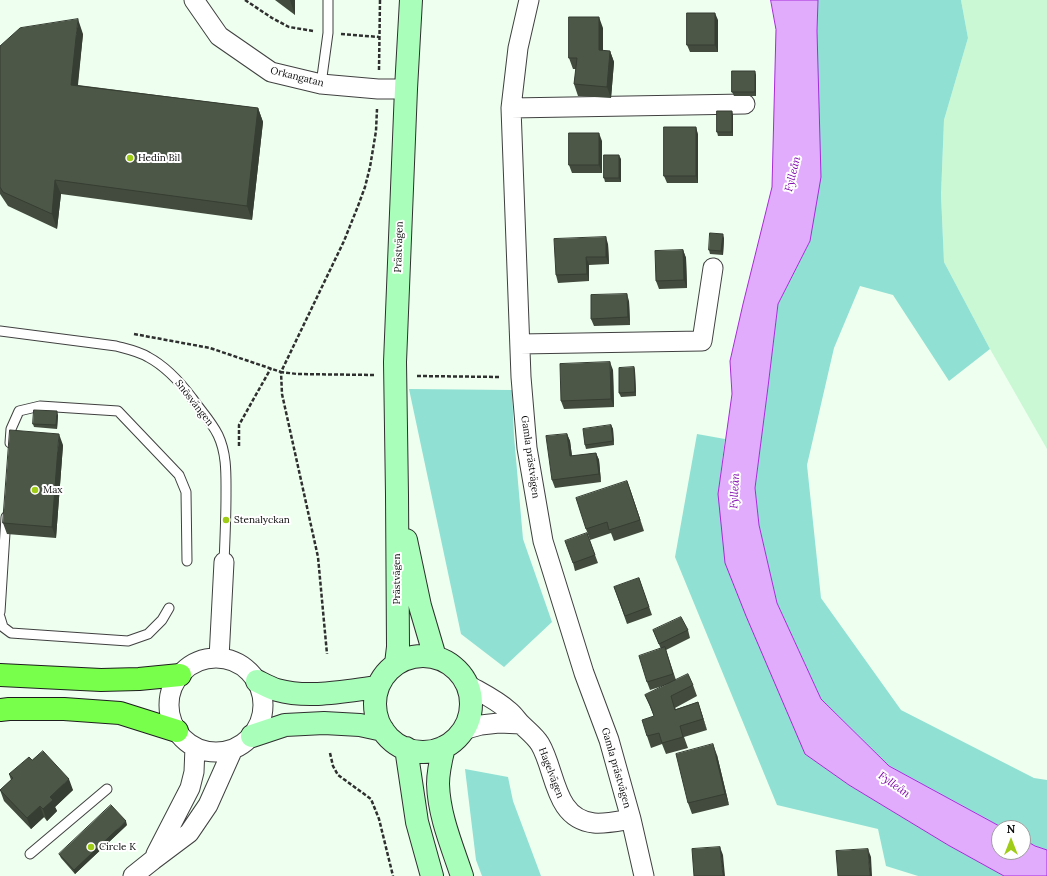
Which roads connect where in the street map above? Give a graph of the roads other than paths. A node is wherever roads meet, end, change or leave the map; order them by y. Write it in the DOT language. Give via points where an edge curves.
graph roads {
  1 [pos="194,0"];
  2 [pos="328,0"];
  3 [pos="411,0"];
  4 [pos="529,0"];
  5 [pos="321,84"];
  6 [pos="406,90"];
  7 [pos="745,104"];
  8 [pos="511,108"];
  9 [pos="713,268"];
  10 [pos="0,331"];
  11 [pos="520,344"];
  12 [pos="10,453"];
  13 [pos="397,495"];
  14 [pos="6,509"];
  15 [pos="187,562"];
  16 [pos="224,562"];
  17 [pos="169,608"];
  18 [pos="0,612"];
  19 [pos="0,617"];
  20 [pos="435,657"];
  21 [pos="219,658"];
  22 [pos="396,664"];
  23 [pos="0,675"];
  24 [pos="180,675"];
  25 [pos="256,681"];
  26 [pos="468,685"];
  27 [pos="378,687"];
  28 [pos="0,710"];
  29 [pos="521,724"];
  30 [pos="383,730"];
  31 [pos="463,730"];
  32 [pos="177,732"];
  33 [pos="252,736"];
  34 [pos="195,747"];
  35 [pos="444,747"];
  36 [pos="406,748"];
  37 [pos="233,749"];
  38 [pos="107,789"];
  39 [pos="630,819"];
  40 [pos="30,854"];
  41 [pos="153,860"];
  42 [pos="133,876"];
  43 [pos="432,876"];
  44 [pos="462,876"];
  45 [pos="644,876"];
  1 -- 5 [label="street, Orkangatan" via="219,36 271,72"];
  2 -- 5 [label="lane" via="328,33"];
  3 -- 6 [label="street, Prästvägen"];
  4 -- 8 [label="street, Gamla prästvägen" via="518,48"];
  5 -- 6 [label="street, Orkangatan"];
  6 -- 13 [label="street, Prästvägen" via="394,362"];
  7 -- 8 [label="street"];
  8 -- 11 [label="street, Gamla prästvägen"];
  9 -- 11 [label="street" via="702,341"];
  10 -- 16 [label="lane, Snösvängen" via="132,350 148,357 170,374 205,414 222,447 226,476"];
  11 -- 39 [label="street, Gamla prästvägen" via="527,448 542,541 584,673 609,740"];
  12 -- 15 [label="lane" via="11,430 19,411 40,406 118,411 179,475 186,492"];
  13 -- 20 [label="street, Prästvägen" via="420,606"];
  13 -- 22 [label="street, Prästvägen"];
  14 -- 18 [label="lane"];
  16 -- 21 [label="street, Snösvängen"];
  17 -- 19 [label="lane" via="162,620 148,634 128,641 12,633 3,627"];
  20 -- 22 [label="street" via="408,658"];
  20 -- 26 [label="street" via="455,667"];
  21 -- 24 [label="street" via="191,665"];
  21 -- 25 [label="street" via="234,662 247,670"];
  22 -- 27 [label="street" via="385,674"];
  23 -- 24 [label="highway" via="101,680"];
  24 -- 32 [label="street" via="170,696 169,708"];
  25 -- 27 [label="street" via="276,690 304,694"];
  25 -- 33 [label="street" via="262,695 263,709"];
  26 -- 29 [label="street, Hagelvägen" via="500,703"];
  26 -- 31 [label="street" via="471,708"];
  27 -- 30 [label="street" via="375,702"];
  28 -- 32 [label="highway" via="64,708 120,713"];
  29 -- 31 [label="street" via="498,723"];
  29 -- 39 [label="street, Hagelvägen" via="540,744 560,798 574,816 594,823"];
  30 -- 33 [label="street" via="360,725 324,723 285,725"];
  30 -- 36 [label="street" via="393,741"];
  31 -- 35 [label="street"];
  32 -- 34 [label="street"];
  33 -- 37 [label="street"];
  34 -- 37 [label="street" via="220,752"];
  34 -- 41 [label="street" via="194,772 190,788"];
  35 -- 36 [label="street" via="431,751"];
  35 -- 44 [label="street" via="439,766 440,801 447,834"];
  36 -- 43 [label="street" via="417,822"];
  37 -- 41 [label="street" via="208,805 189,833"];
  38 -- 40 [label="lane"];
  39 -- 45 [label="street, Gamla prästvägen"];
  41 -- 42 [label="street"];
}
